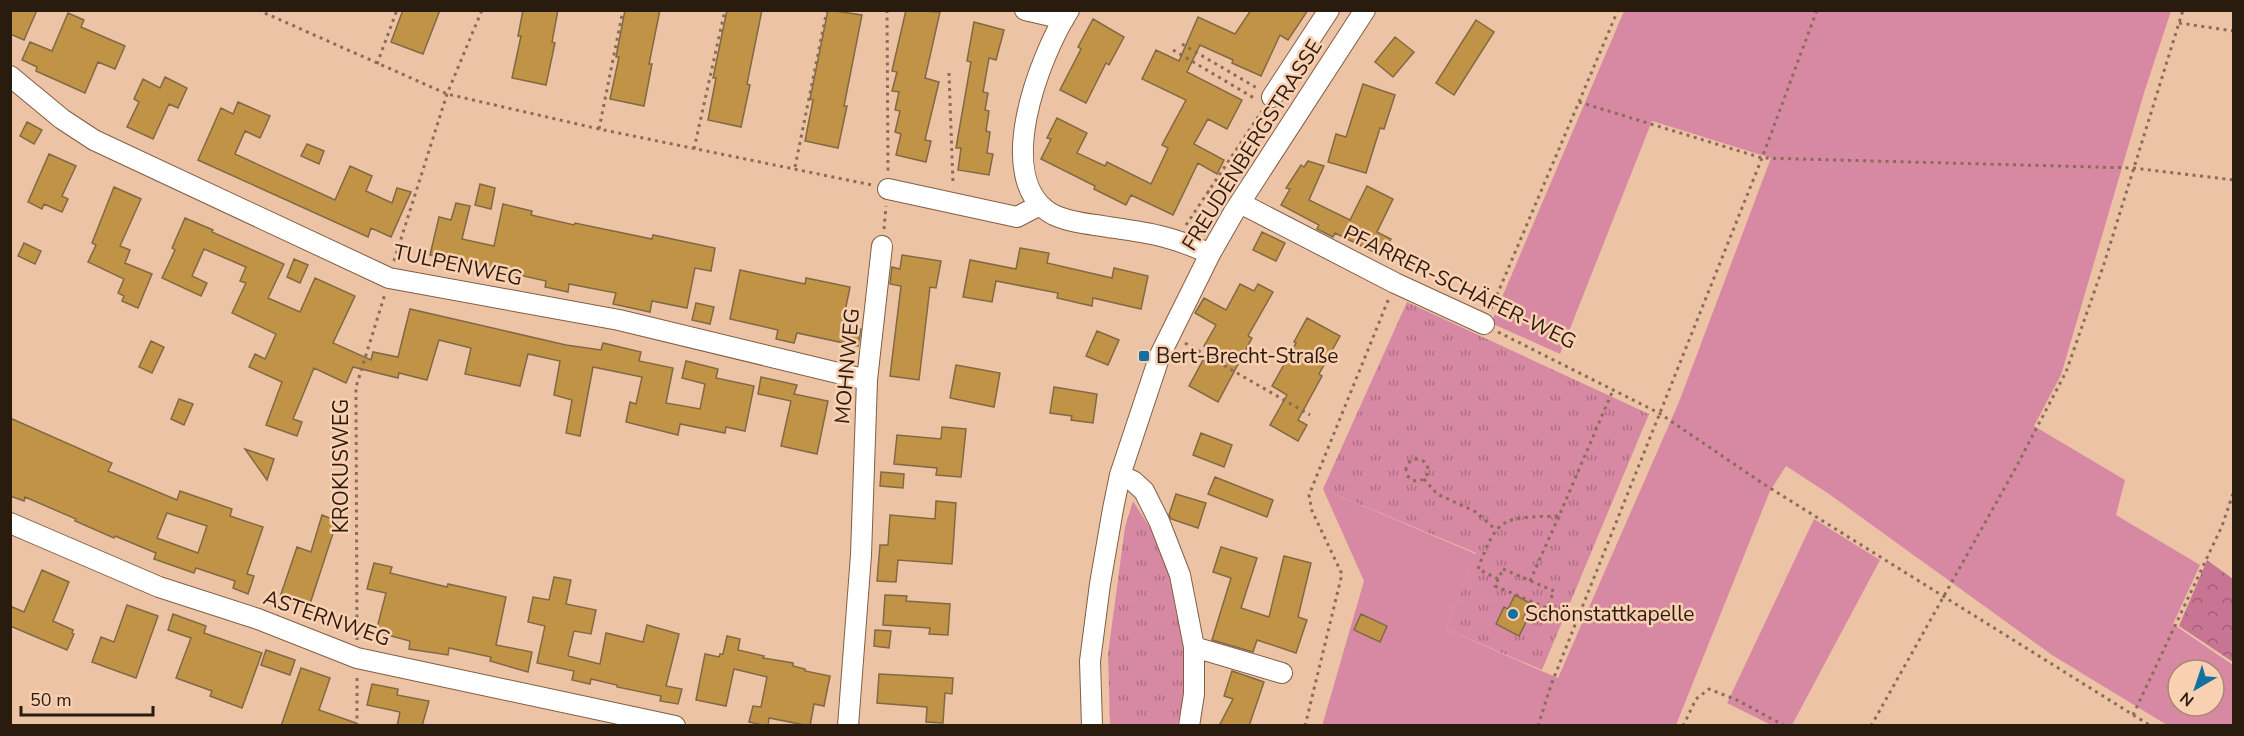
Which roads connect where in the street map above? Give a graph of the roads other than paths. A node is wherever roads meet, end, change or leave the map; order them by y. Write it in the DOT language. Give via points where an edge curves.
graph roads {
  1 [pos="1024,10"];
  2 [pos="1329,10"];
  3 [pos="1365,10"];
  4 [pos="1066,15"];
  5 [pos="10,76"];
  6 [pos="1269,101"];
  7 [pos="888,189"];
  8 [pos="1240,203"];
  9 [pos="1040,205"];
  10 [pos="882,246"];
  11 [pos="1210,254"];
  12 [pos="1484,324"];
  13 [pos="867,380"];
  14 [pos="1120,475"];
  15 [pos="10,523"];
  16 [pos="1194,647"];
  17 [pos="1282,673"];
  18 [pos="675,726"];
  19 [pos="848,726"];
  20 [pos="1092,726"];
  21 [pos="1189,726"];
  1 -- 4 [label="street"];
  2 -- 6 [label="street, FREUDENBERGSTRASSE"];
  3 -- 8 [label="street, FREUDENBERGSTRASSE"];
  4 -- 9 [label="street" via="1045,59 1022,147 1025,179"];
  5 -- 13 [label="street, TULPENWEG" via="94,140 389,278 619,320"];
  7 -- 9 [label="street" via="1017,218"];
  8 -- 11 [label="street, FREUDENBERGSTRASSE"];
  8 -- 12 [label="street, PFARRER-SCHÄFER-WEG"];
  9 -- 11 [label="street" via="1075,222 1177,239"];
  10 -- 13 [label="street, MOHNWEG"];
  11 -- 14 [label="street, FREUDENBERGSTRASSE" via="1160,355"];
  13 -- 19 [label="street, MOHNWEG" via="861,555"];
  14 -- 16 [label="street" via="1144,491 1159,521 1180,575"];
  14 -- 20 [label="street, FREUDENBERGSTRASSE" via="1090,661"];
  15 -- 18 [label="street, ASTERNWEG" via="159,587 258,619 357,658"];
  16 -- 17 [label="street"];
  16 -- 21 [label="street"];
}
